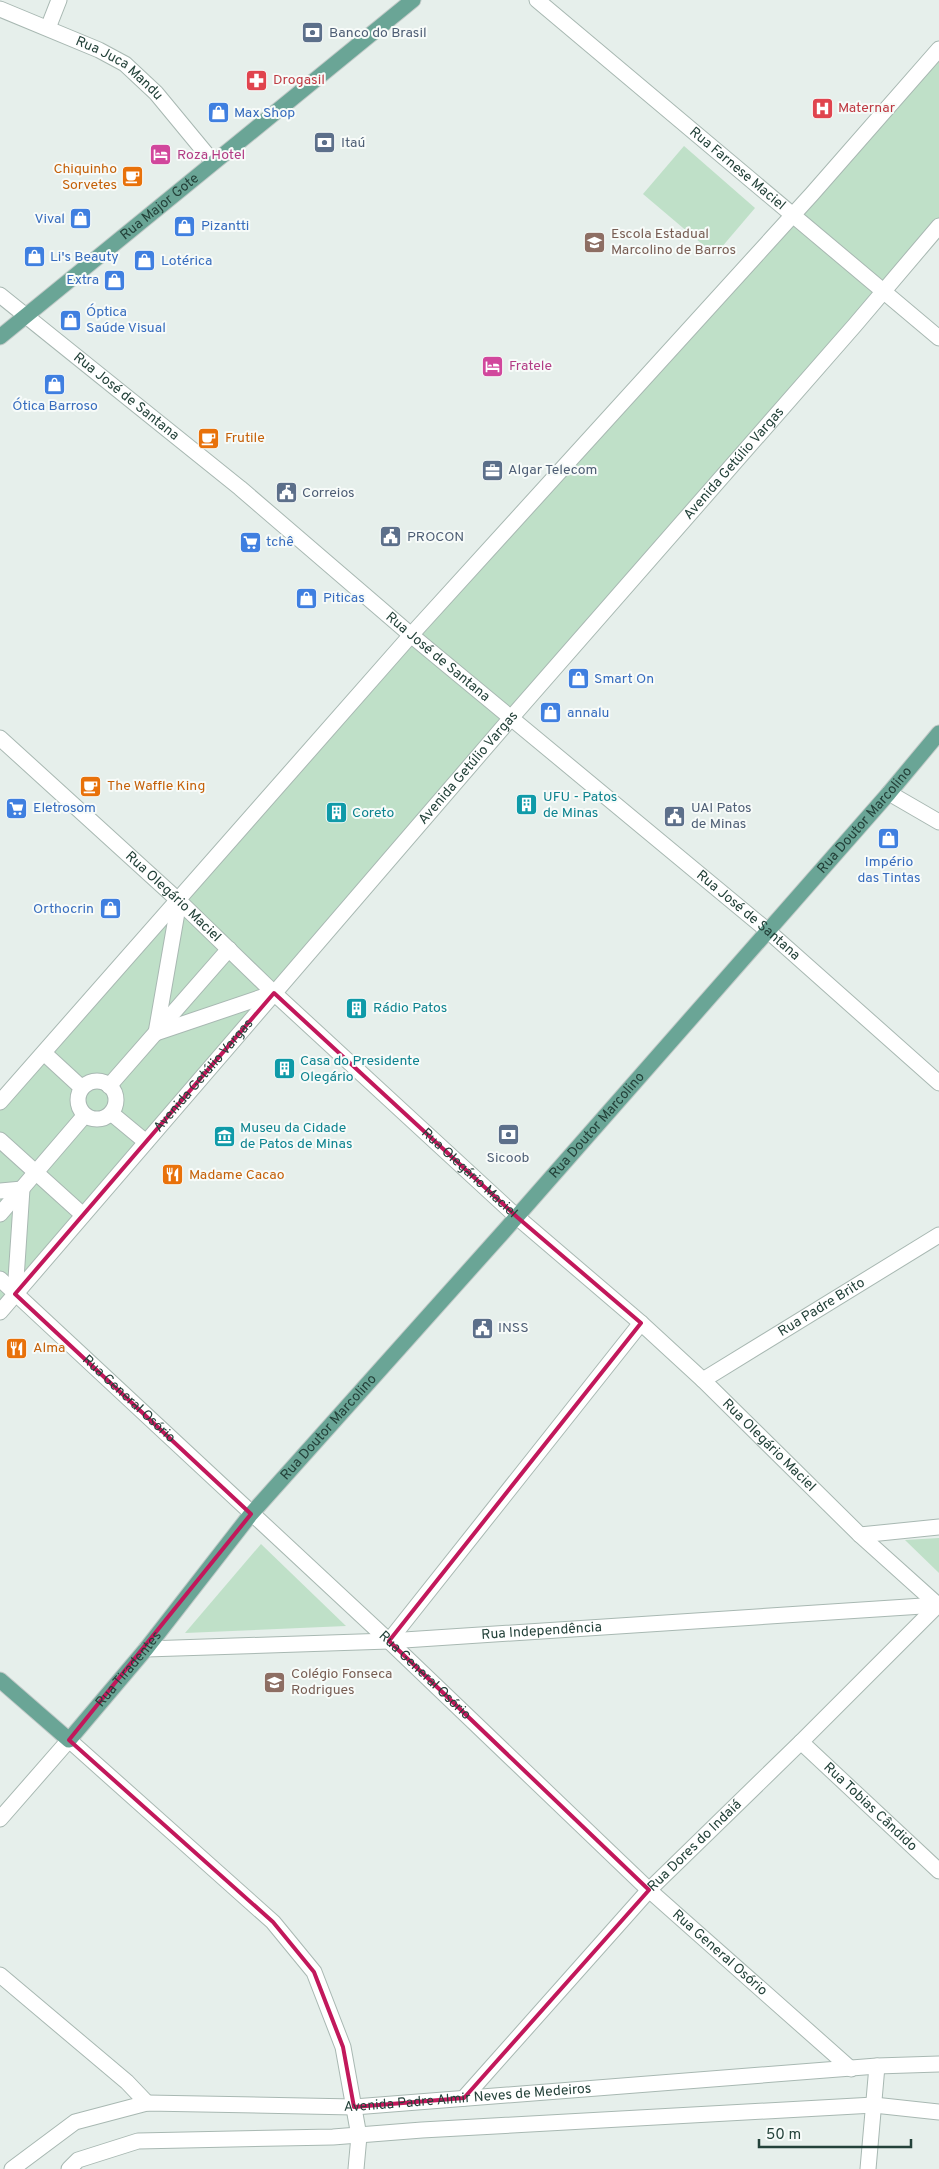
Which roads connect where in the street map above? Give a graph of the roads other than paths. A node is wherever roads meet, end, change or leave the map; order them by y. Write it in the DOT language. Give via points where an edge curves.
graph roads {
  1 [pos="59,0"];
  2 [pos="413,0"];
  3 [pos="537,0"];
  4 [pos="0,9"];
  5 [pos="48,28"];
  6 [pos="939,49"];
  7 [pos="213,162"];
  8 [pos="792,216"];
  9 [pos="939,226"];
  10 [pos="884,292"];
  11 [pos="0,294"];
  12 [pos="26,316"];
  13 [pos="0,337"];
  14 [pos="939,338"];
  15 [pos="411,635"];
  16 [pos="511,718"];
  17 [pos="939,733"];
  18 [pos="0,738"];
  19 [pos="889,793"];
  20 [pos="939,822"];
  21 [pos="180,900"];
  22 [pos="768,931"];
  23 [pos="229,948"];
  24 [pos="274,992"];
  25 [pos="156,1033"];
  26 [pos="44,1053"];
  27 [pos="939,1083"];
  28 [pos="109,1086"];
  29 [pos="82,1088"];
  30 [pos="0,1102"];
  31 [pos="111,1113"];
  32 [pos="85,1115"];
  33 [pos="0,1140"];
  34 [pos="146,1142"];
  35 [pos="36,1173"];
  36 [pos="22,1189"];
  37 [pos="0,1191"];
  38 [pos="0,1214"];
  39 [pos="83,1215"];
  40 [pos="516,1216"];
  41 [pos="939,1234"];
  42 [pos="0,1279"];
  43 [pos="15,1294"];
  44 [pos="0,1312"];
  45 [pos="641,1323"];
  46 [pos="703,1380"];
  47 [pos="251,1514"];
  48 [pos="939,1527"];
  49 [pos="860,1535"];
  50 [pos="938,1606"];
  51 [pos="389,1641"];
  52 [pos="146,1648"];
  53 [pos="0,1680"];
  54 [pos="69,1740"];
  55 [pos="801,1742"];
  56 [pos="0,1819"];
  57 [pos="939,1871"];
  58 [pos="649,1890"];
  59 [pos="0,1975"];
  60 [pos="938,2063"];
  61 [pos="877,2066"];
  62 [pos="851,2069"];
  63 [pos="464,2098"];
  64 [pos="147,2103"];
  65 [pos="874,2105"];
  66 [pos="354,2107"];
  67 [pos="939,2112"];
  68 [pos="359,2136"];
  69 [pos="12,2169"];
  70 [pos="69,2169"];
  71 [pos="356,2169"];
  72 [pos="868,2169"];
  1 -- 5 [label="street"];
  2 -- 7 [label="main road, Rua Major Gote"];
  3 -- 8 [label="street, Rua Farnese Maciel"];
  4 -- 5 [label="street, Rua Juca Mandu"];
  5 -- 7 [label="street, Rua Juca Mandu" via="126,64 156,93"];
  6 -- 8 [label="street"];
  7 -- 12 [label="main road, Rua Major Gote"];
  8 -- 10 [label="street, Rua Farnese Maciel"];
  8 -- 15 [label="street"];
  9 -- 10 [label="street, Avenida Getúlio Vargas"];
  10 -- 14 [label="street, Rua Farnese Maciel"];
  10 -- 16 [label="street, Avenida Getúlio Vargas"];
  11 -- 12 [label="street, Rua José de Santana"];
  12 -- 13 [label="main road, Rua Major Gote"];
  12 -- 15 [label="street, Rua José de Santana" via="240,488"];
  15 -- 16 [label="street, Rua José de Santana"];
  15 -- 21 [label="street"];
  16 -- 22 [label="street, Rua José de Santana"];
  16 -- 24 [label="street, Avenida Getúlio Vargas"];
  17 -- 19 [label="main road, Rua Doutor Marcolino"];
  18 -- 21 [label="street, Rua Olegário Maciel"];
  19 -- 20 [label="street"];
  19 -- 22 [label="main road, Rua Doutor Marcolino"];
  21 -- 23 [label="street, Rua Olegário Maciel"];
  21 -- 25 [label="street"];
  21 -- 26 [label="street"];
  22 -- 27 [label="street, Rua José de Santana"];
  22 -- 40 [label="main road, Rua Doutor Marcolino"];
  23 -- 24 [label="street, Rua Olegário Maciel"];
  23 -- 25 [label="street"];
  24 -- 25 [label="street"];
  24 -- 34 [label="street, Avenida Getúlio Vargas"];
  24 -- 40 [label="street, Rua Olegário Maciel"];
  25 -- 28 [label="street"];
  26 -- 29 [label="street"];
  26 -- 30 [label="street"];
  28 -- 29 [label="street" via="98,1082"];
  28 -- 31 [label="street" via="116,1098"];
  29 -- 32 [label="street" via="78,1099"];
  31 -- 32 [label="street" via="97,1119"];
  31 -- 34 [label="street"];
  32 -- 35 [label="street"];
  33 -- 35 [label="street"];
  34 -- 39 [label="street, Avenida Getúlio Vargas"];
  35 -- 36 [label="street"];
  35 -- 39 [label="street"];
  36 -- 37 [label="street"];
  36 -- 38 [label="street"];
  36 -- 43 [label="street"];
  39 -- 43 [label="street, Avenida Getúlio Vargas"];
  40 -- 45 [label="street, Rua Olegário Maciel"];
  40 -- 47 [label="main road, Rua Doutor Marcolino"];
  41 -- 46 [label="street, Rua Padre Brito"];
  42 -- 43 [label="street, Rua General Osório"];
  43 -- 44 [label="street, Avenida Getúlio Vargas"];
  43 -- 47 [label="street, Rua General Osório"];
  45 -- 46 [label="street, Rua Olegário Maciel"];
  45 -- 51 [label="street"];
  46 -- 49 [label="street, Rua Olegário Maciel"];
  47 -- 51 [label="street, Rua General Osório"];
  47 -- 52 [label="main road, Rua Tiradentes"];
  48 -- 49 [label="street"];
  49 -- 50 [label="street, Rua Olegário Maciel"];
  50 -- 51 [label="street, Rua Independência"];
  50 -- 55 [label="street, Rua Dores do Indaiá"];
  51 -- 52 [label="street, Rua Independência"];
  51 -- 58 [label="street, Rua General Osório"];
  52 -- 54 [label="main road, Rua Tiradentes"];
  53 -- 54 [label="main road"];
  54 -- 56 [label="street, Rua Tiradentes"];
  54 -- 66 [label="street" via="273,1922 314,1972 343,2047"];
  55 -- 57 [label="street, Rua Tobias Cândido"];
  55 -- 58 [label="street, Rua Dores do Indaiá"];
  58 -- 62 [label="street, Rua General Osório"];
  58 -- 63 [label="street, Rua Dores do Indaiá"];
  59 -- 64 [label="street" via="128,2082"];
  60 -- 61 [label="street, Avenida Padre Almir Neves de Medeiros"];
  61 -- 62 [label="street, Avenida Padre Almir Neves de Medeiros"];
  61 -- 65 [label="street"];
  62 -- 63 [label="street, Avenida Padre Almir Neves de Medeiros"];
  63 -- 66 [label="street, Avenida Padre Almir Neves de Medeiros"];
  64 -- 66 [label="street, Avenida Padre Almir Neves de Medeiros"];
  64 -- 69 [label="street, Avenida Padre Almir Neves de Medeiros" via="75,2122"];
  65 -- 67 [label="street"];
  65 -- 68 [label="street" via="432,2129"];
  65 -- 72 [label="street"];
  66 -- 68 [label="street"];
  68 -- 70 [label="street" via="138,2141 78,2160"];
  68 -- 71 [label="street"];
}
